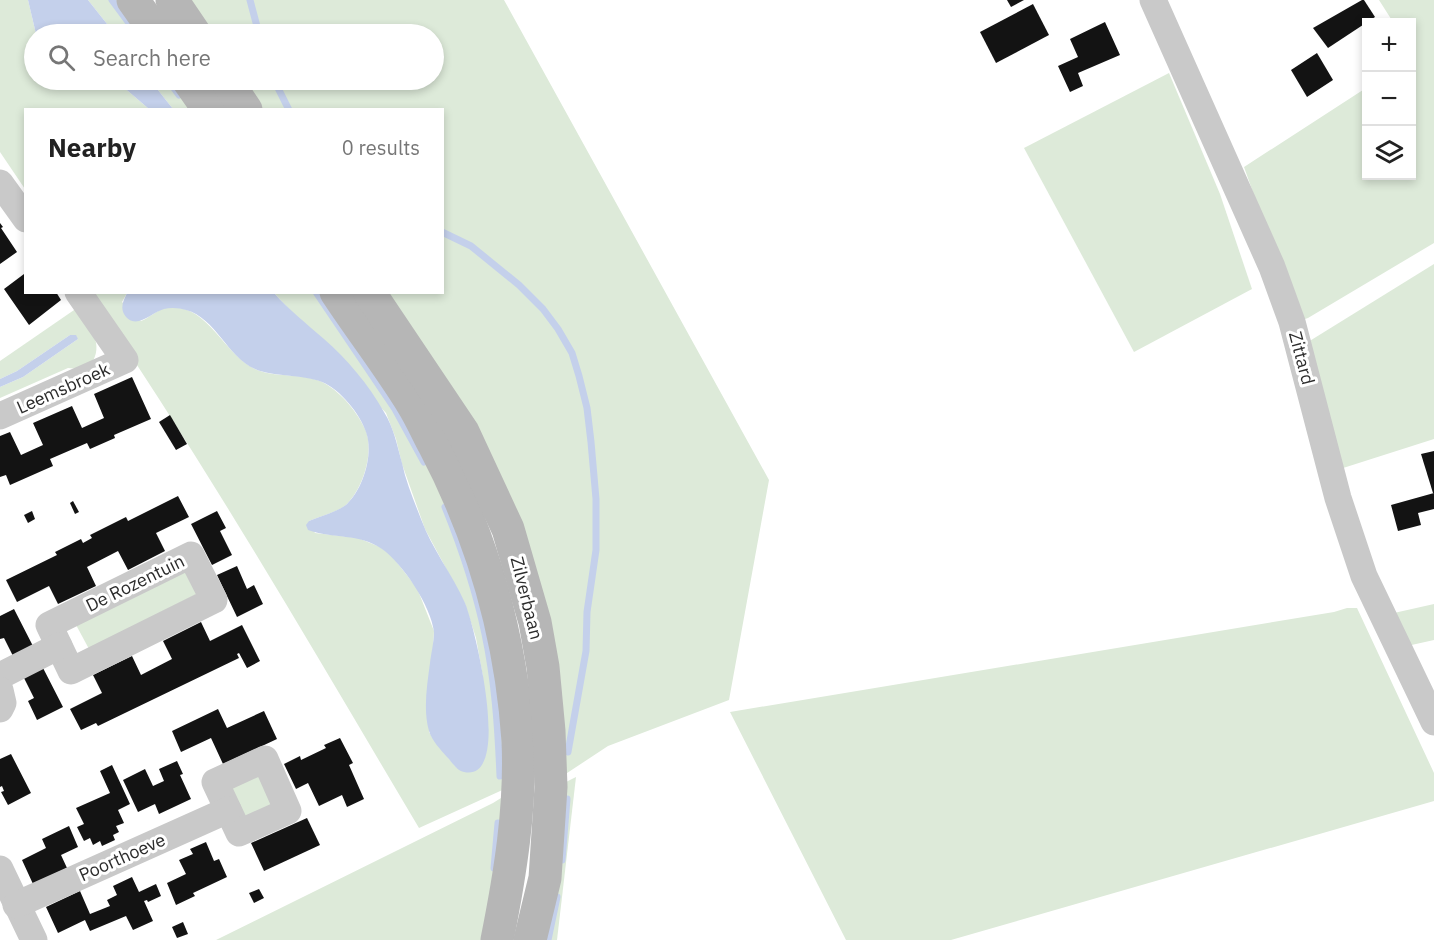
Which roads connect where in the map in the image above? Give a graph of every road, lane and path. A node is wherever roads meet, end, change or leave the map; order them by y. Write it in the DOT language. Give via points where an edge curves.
graph roads {
  1 [pos="133,0"];
  2 [pos="172,0"];
  3 [pos="1153,0"];
  4 [pos="150,24"];
  5 [pos="188,24"];
  6 [pos="195,90"];
  7 [pos="233,90"];
  8 [pos="208,108"];
  9 [pos="245,108"];
  10 [pos="0,183"];
  11 [pos="24,216"];
  12 [pos="79,294"];
  13 [pos="337,294"];
  14 [pos="370,294"];
  15 [pos="0,416"];
  16 [pos="59,646"];
  17 [pos="0,676"];
  18 [pos="0,690"];
  19 [pos="0,709"];
  20 [pos="1434,722"];
  21 [pos="228,810"];
  22 [pos="0,870"];
  23 [pos="16,905"];
  24 [pos="34,940"];
  25 [pos="497,940"];
  26 [pos="530,940"];
  1 -- 4 [label="main road"];
  2 -- 5 [label="main road"];
  3 -- 20 [label="street, Zittard" via="1272,267 1292,322 1338,498 1364,576"];
  6 -- 8 [label="main road"];
  7 -- 9 [label="main road"];
  10 -- 11 [label="street"];
  12 -- 15 [label="street, Leemsbroek" via="125,360"];
  13 -- 25 [label="main road, Zilverbaan" via="414,406 456,487 490,577 518,741 511,871"];
  14 -- 26 [label="main road, Zilverbaan" via="463,432 508,529 535,622 543,667 551,787 545,878"];
  16 -- 16 [label="street, De Rozentuin" via="71,670 214,600 191,555 49,626"];
  16 -- 17 [label="street"];
  18 -- 19 [label="street"];
  21 -- 23 [label="street, Poorthoeve"];
  22 -- 23 [label="street"];
  23 -- 24 [label="street"];
}
